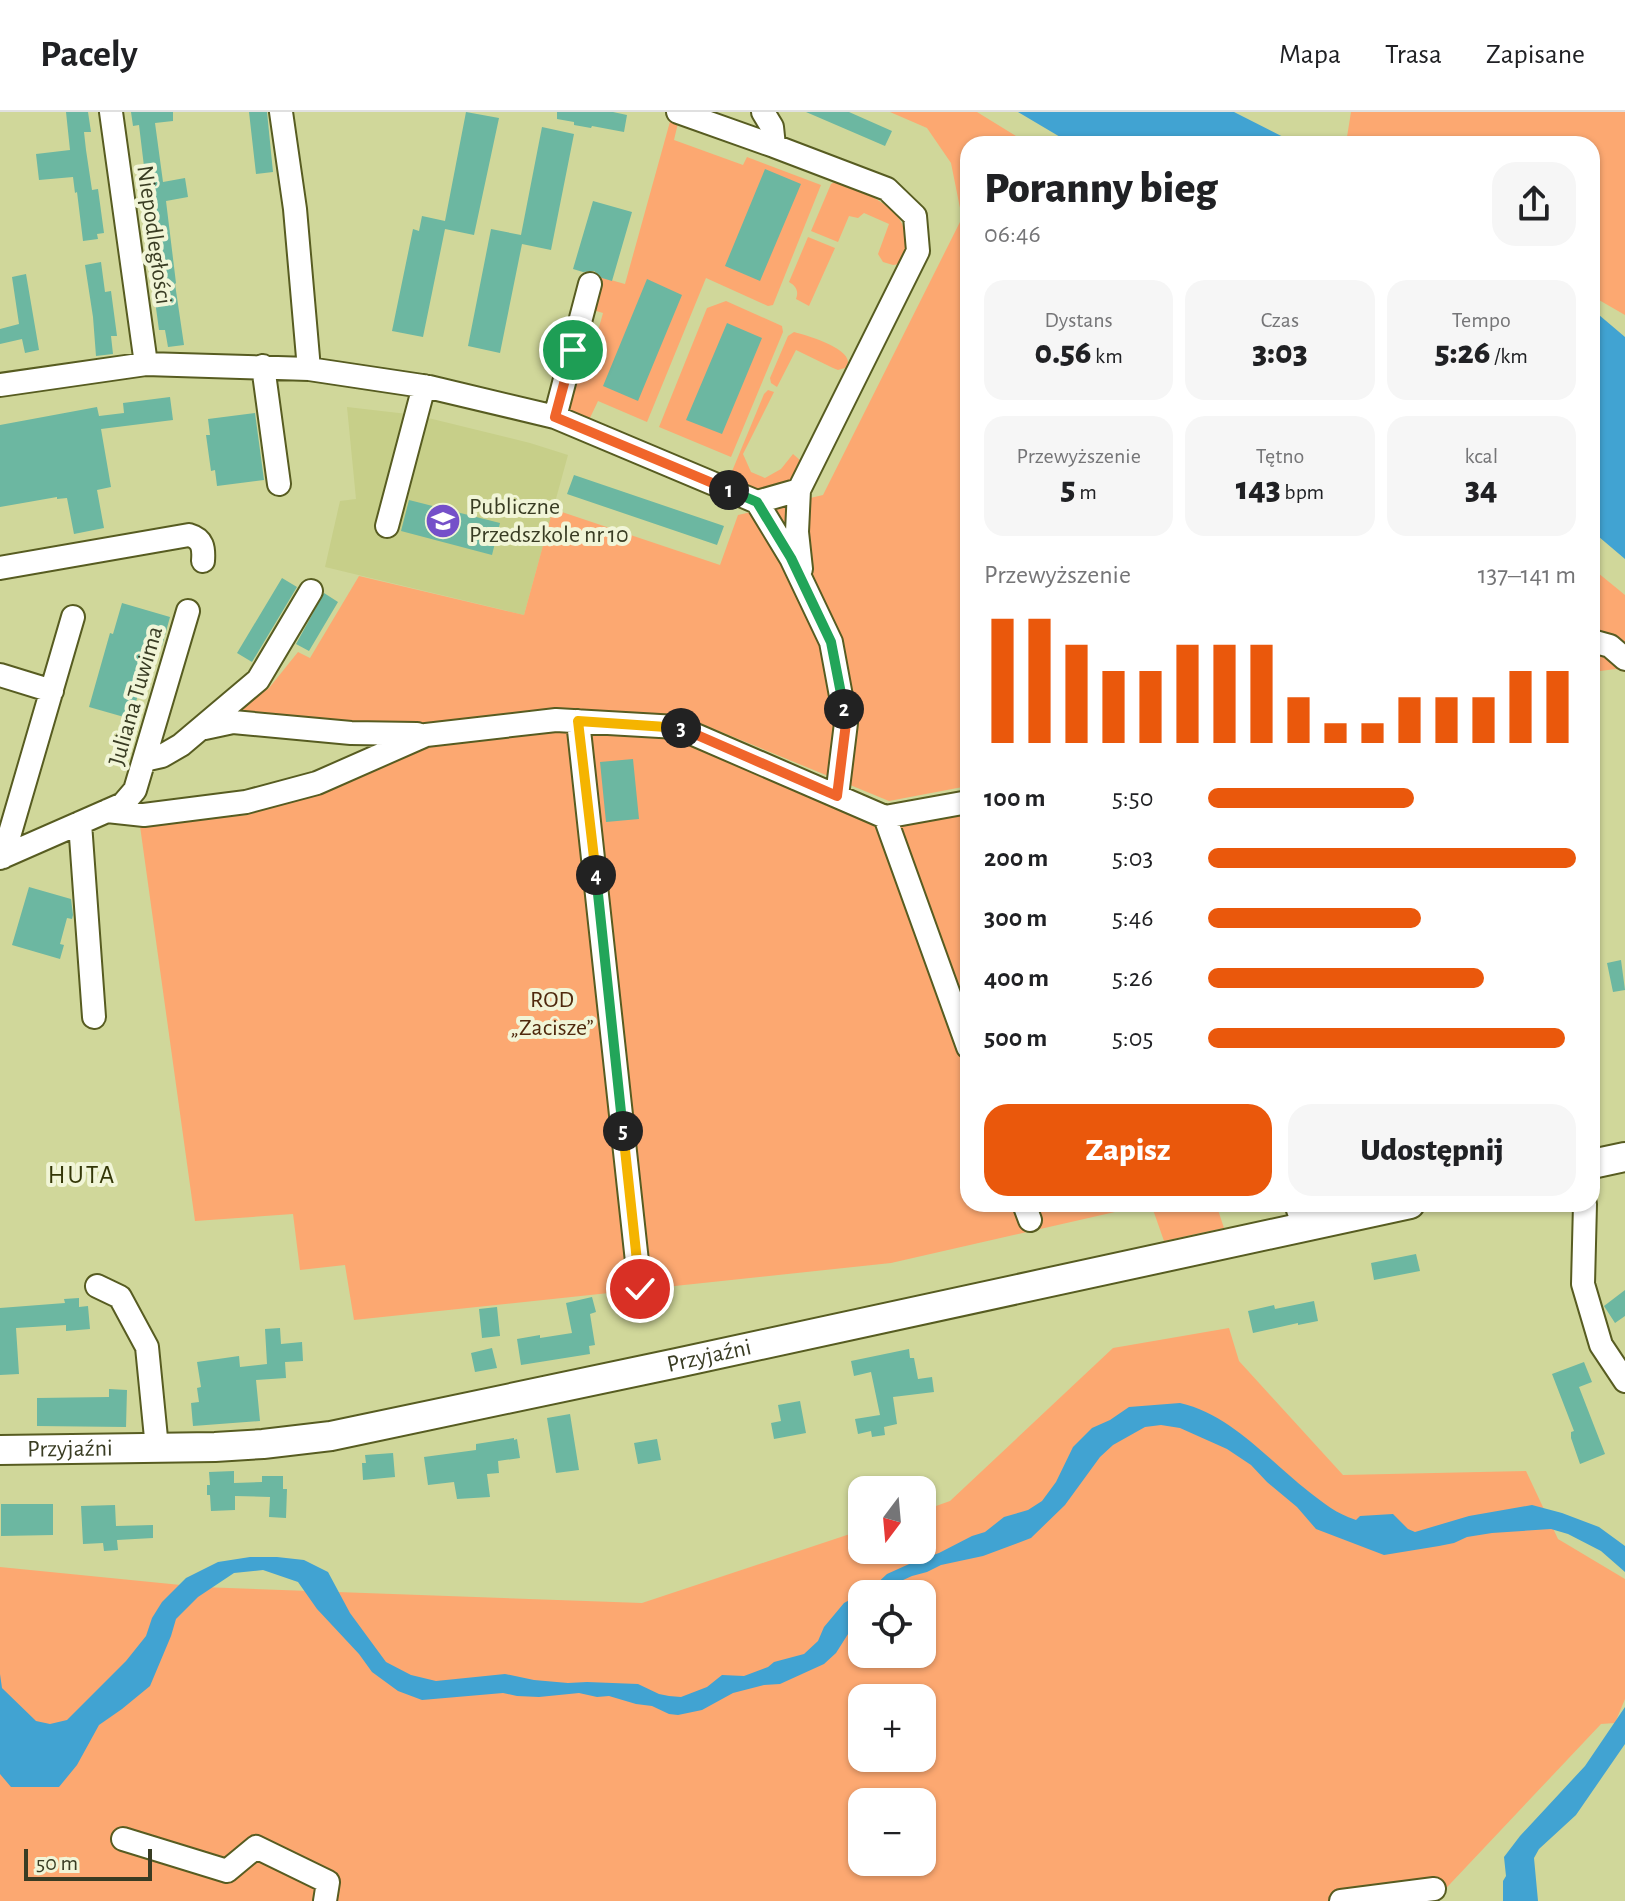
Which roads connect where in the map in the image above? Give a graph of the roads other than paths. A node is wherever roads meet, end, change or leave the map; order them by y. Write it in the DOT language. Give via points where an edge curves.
graph roads {
  1 [pos="111,112"];
  2 [pos="281,112"];
  3 [pos="678,112"];
  4 [pos="763,112"];
  5 [pos="774,146"];
  6 [pos="590,284"];
  7 [pos="146,364"];
  8 [pos="263,366"];
  9 [pos="309,369"];
  10 [pos="0,385"];
  11 [pos="424,386"];
  12 [pos="555,417"];
  13 [pos="279,484"];
  14 [pos="799,490"];
  15 [pos="757,502"];
  16 [pos="387,526"];
  17 [pos="203,561"];
  18 [pos="0,568"];
  19 [pos="802,581"];
  20 [pos="311,591"];
  21 [pos="188,611"];
  22 [pos="73,617"];
  23 [pos="1600,643"];
  24 [pos="1625,659"];
  25 [pos="0,675"];
  26 [pos="52,691"];
  27 [pos="578,721"];
  28 [pos="200,730"];
  29 [pos="426,735"];
  30 [pos="144,760"];
  31 [pos="837,796"];
  32 [pos="960,803"];
  33 [pos="107,811"];
  34 [pos="885,817"];
  35 [pos="80,823"];
  36 [pos="2,858"];
  37 [pos="94,1017"];
  38 [pos="960,1025"];
  39 [pos="1625,1157"];
  40 [pos="1600,1162"];
  41 [pos="1330,1212"];
  42 [pos="1585,1212"];
  43 [pos="1300,1215"];
  44 [pos="97,1286"];
  45 [pos="640,1289"];
  46 [pos="1625,1381"];
  47 [pos="157,1448"];
  48 [pos="0,1450"];
  49 [pos="123,1839"];
  50 [pos="1434,1889"];
  51 [pos="325,1901"];
  52 [pos="1341,1901"];
  1 -- 7 [label="street, Niepodległości"];
  2 -- 9 [label="street"];
  3 -- 5 [label="street"];
  4 -- 5 [label="street"];
  5 -- 14 [label="street" via="887,189 915,216 918,251"];
  6 -- 12 [label="street"];
  7 -- 8 [label="street"];
  7 -- 10 [label="street"];
  8 -- 9 [label="street"];
  8 -- 13 [label="street"];
  9 -- 11 [label="street"];
  11 -- 12 [label="street"];
  11 -- 16 [label="street"];
  12 -- 15 [label="street"];
  14 -- 15 [label="street"];
  14 -- 19 [label="street"];
  15 -- 19 [label="street"];
  17 -- 18 [label="street" via="202,544 189,535"];
  19 -- 31 [label="street" via="831,642 846,723"];
  20 -- 28 [label="street" via="258,680"];
  21 -- 30 [label="street, Juliana Tuwima"];
  22 -- 26 [label="street, Juliana Tuwima"];
  23 -- 24 [label="street"];
  25 -- 26 [label="street"];
  26 -- 36 [label="street, Juliana Tuwima"];
  27 -- 29 [label="street"];
  27 -- 31 [label="street" via="677,727"];
  27 -- 45 [label="street"];
  28 -- 29 [label="street" via="233,722"];
  28 -- 30 [label="street" via="162,756"];
  29 -- 33 [label="street" via="317,783 246,802 144,815"];
  30 -- 33 [label="street, Juliana Tuwima" via="135,790"];
  31 -- 34 [label="street"];
  32 -- 34 [label="street"];
  33 -- 35 [label="street, Juliana Tuwima"];
  34 -- 38 [label="street"];
  35 -- 36 [label="street, Juliana Tuwima"];
  35 -- 37 [label="street"];
  39 -- 40 [label="main road"];
  41 -- 43 [label="main road, Przyjaźni"];
  42 -- 46 [label="street" via="1583,1284 1601,1345"];
  43 -- 47 [label="main road, Przyjaźni" via="371,1428 263,1444"];
  44 -- 47 [label="street" via="120,1297 147,1347"];
  47 -- 48 [label="main road, Przyjaźni"];
  49 -- 51 [label="street" via="227,1871 256,1847 328,1882"];
  50 -- 52 [label="street"];
}
